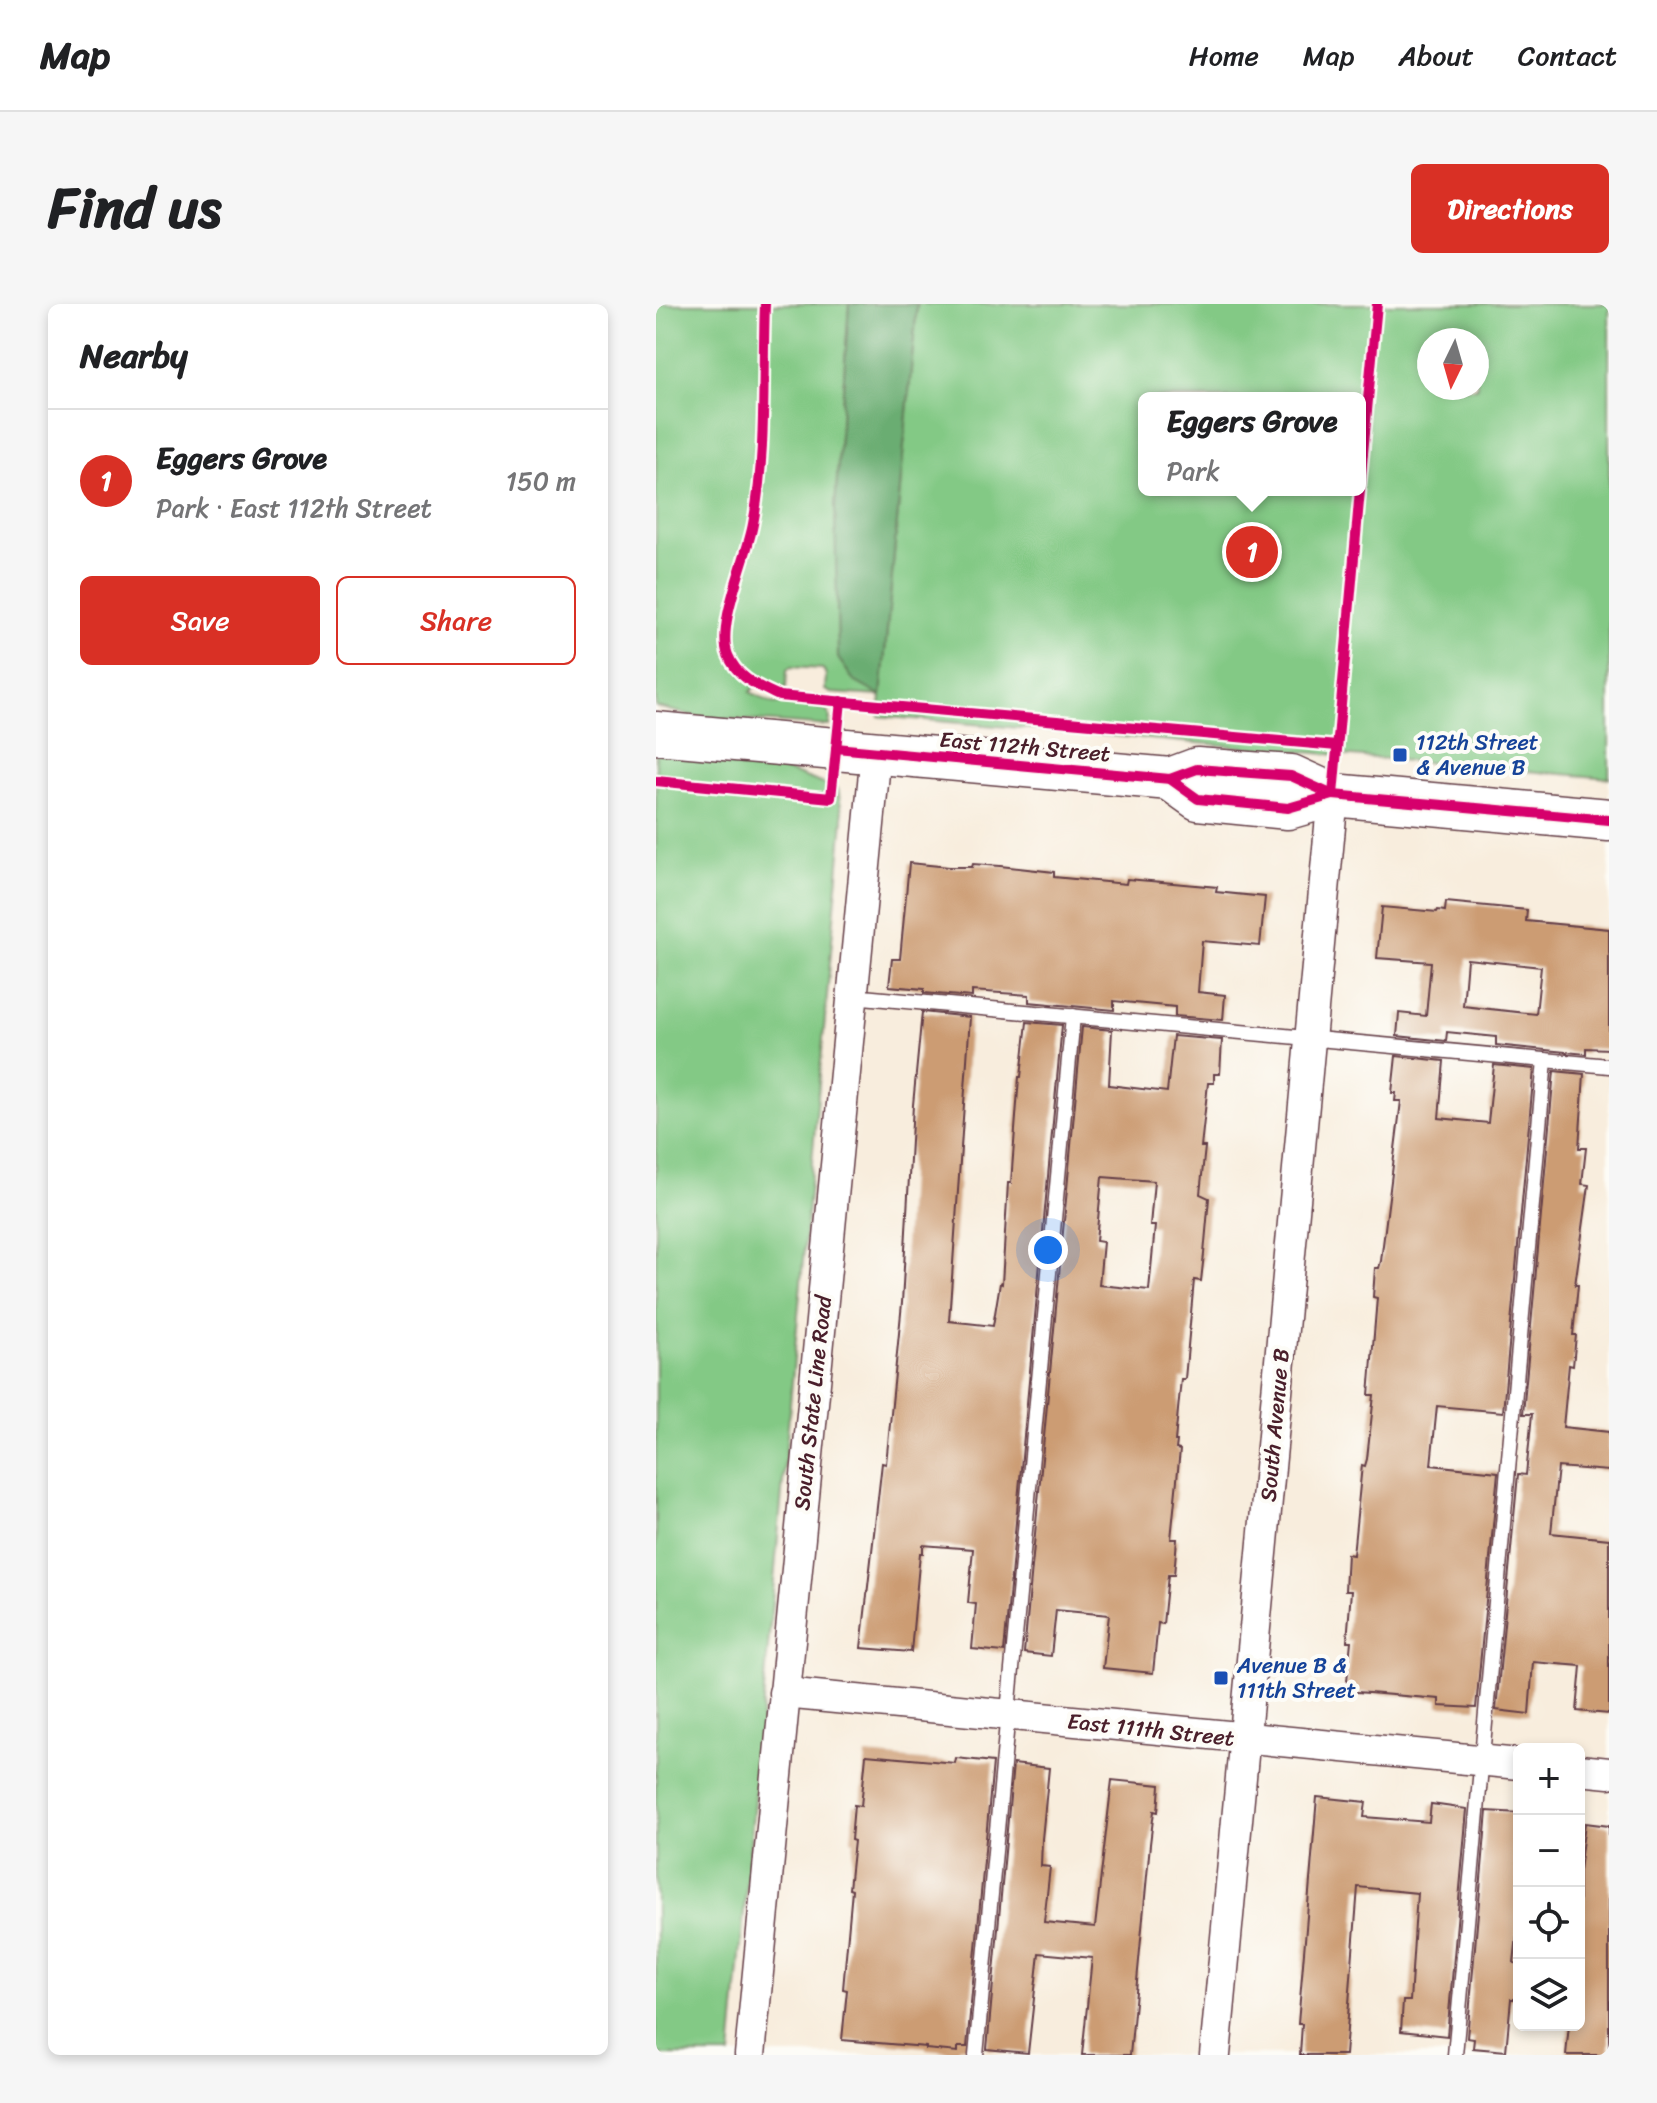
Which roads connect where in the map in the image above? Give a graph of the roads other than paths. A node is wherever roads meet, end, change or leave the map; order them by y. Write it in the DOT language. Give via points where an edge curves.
graph roads {
  1 [pos="656,733"];
  2 [pos="876,752"];
  3 [pos="1333,795"];
  4 [pos="1609,820"];
  5 [pos="852,996"];
  6 [pos="1073,1016"];
  7 [pos="1310,1038"];
  8 [pos="1545,1060"];
  9 [pos="1609,1066"];
  10 [pos="784,1693"];
  11 [pos="1008,1715"];
  12 [pos="1245,1738"];
  13 [pos="1483,1760"];
  14 [pos="1513,1763"];
  15 [pos="1585,1771"];
  16 [pos="1609,1773"];
  17 [pos="750,2055"];
  18 [pos="976,2055"];
  19 [pos="1215,2055"];
  20 [pos="1455,2055"];
  1 -- 2 [label="street, East 112th Street"];
  2 -- 3 [label="street, East 112th Street" via="1170,779 1198,799 1273,807"];
  2 -- 5 [label="street, South State Line Road"];
  3 -- 4 [label="street, East 112th Street"];
  3 -- 7 [label="street, South Avenue B"];
  5 -- 6 [label="lane"];
  5 -- 10 [label="street, South State Line Road"];
  6 -- 7 [label="lane"];
  6 -- 11 [label="lane"];
  7 -- 8 [label="lane"];
  7 -- 12 [label="street, South Avenue B"];
  8 -- 9 [label="lane"];
  8 -- 13 [label="lane"];
  10 -- 11 [label="street, East 111th Street"];
  10 -- 17 [label="street, South State Line Road"];
  11 -- 12 [label="street, East 111th Street"];
  11 -- 18 [label="lane"];
  12 -- 13 [label="street, East 111th Street"];
  12 -- 19 [label="street, South Avenue B"];
  13 -- 14 [label="street, East 111th Street"];
  13 -- 20 [label="lane"];
  15 -- 16 [label="street"];
}
